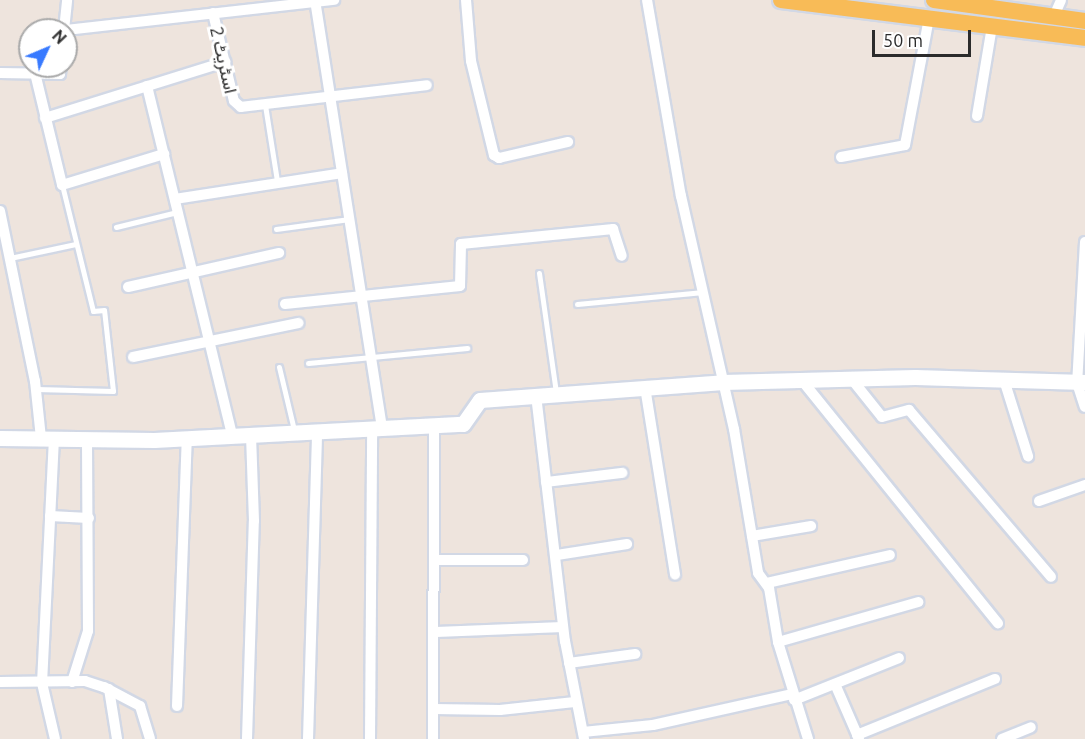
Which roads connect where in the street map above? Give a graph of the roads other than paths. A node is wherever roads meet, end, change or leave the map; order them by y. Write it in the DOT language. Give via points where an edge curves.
graph roads {
  1 [pos="67,0"];
  2 [pos="334,0"];
  3 [pos="466,0"];
  4 [pos="647,0"];
  5 [pos="781,0"];
  6 [pos="1061,0"];
  7 [pos="315,1"];
  8 [pos="943,1"];
  9 [pos="1041,11"];
  10 [pos="213,14"];
  11 [pos="66,18"];
  12 [pos="929,18"];
  13 [pos="1085,21"];
  14 [pos="992,26"];
  15 [pos="78,29"];
  16 [pos="1039,32"];
  17 [pos="1085,38"];
  18 [pos="225,62"];
  19 [pos="0,73"];
  20 [pos="18,73"];
  21 [pos="36,78"];
  22 [pos="147,86"];
  23 [pos="427,86"];
  24 [pos="330,96"];
  25 [pos="265,105"];
  26 [pos="977,116"];
  27 [pos="45,118"];
  28 [pos="568,142"];
  29 [pos="164,154"];
  30 [pos="841,157"];
  31 [pos="342,173"];
  32 [pos="277,181"];
  33 [pos="62,185"];
  34 [pos="175,199"];
  35 [pos="0,211"];
  36 [pos="178,212"];
  37 [pos="349,219"];
  38 [pos="116,227"];
  39 [pos="276,229"];
  40 [pos="1085,242"];
  41 [pos="76,244"];
  42 [pos="279,253"];
  43 [pos="622,256"];
  44 [pos="10,258"];
  45 [pos="193,271"];
  46 [pos="539,273"];
  47 [pos="128,287"];
  48 [pos="703,292"];
  49 [pos="361,295"];
  50 [pos="285,304"];
  51 [pos="577,304"];
  52 [pos="299,323"];
  53 [pos="210,341"];
  54 [pos="467,348"];
  55 [pos="133,357"];
  56 [pos="371,359"];
  57 [pos="308,363"];
  58 [pos="279,367"];
  59 [pos="850,377"];
  60 [pos="723,381"];
  61 [pos="804,383"];
  62 [pos="1005,383"];
  63 [pos="1081,383"];
  64 [pos="645,387"];
  65 [pos="36,389"];
  66 [pos="556,394"];
  67 [pos="536,395"];
  68 [pos="1085,407"];
  69 [pos="434,425"];
  70 [pos="377,429"];
  71 [pos="294,432"];
  72 [pos="317,432"];
  73 [pos="251,433"];
  74 [pos="232,434"];
  75 [pos="0,438"];
  76 [pos="47,438"];
  77 [pos="187,438"];
  78 [pos="87,439"];
  79 [pos="1028,456"];
  80 [pos="622,473"];
  81 [pos="546,482"];
  82 [pos="1085,485"];
  83 [pos="1039,501"];
  84 [pos="50,516"];
  85 [pos="89,518"];
  86 [pos="811,526"];
  87 [pos="752,536"];
  88 [pos="627,544"];
  89 [pos="557,555"];
  90 [pos="890,555"];
  91 [pos="435,560"];
  92 [pos="523,560"];
  93 [pos="675,575"];
  94 [pos="1051,578"];
  95 [pos="767,583"];
  96 [pos="918,602"];
  97 [pos="998,623"];
  98 [pos="563,627"];
  99 [pos="436,632"];
  100 [pos="778,642"];
  101 [pos="636,654"];
  102 [pos="899,658"];
  103 [pos="569,663"];
  104 [pos="994,679"];
  105 [pos="0,682"];
  106 [pos="72,682"];
  107 [pos="42,683"];
  108 [pos="835,684"];
  109 [pos="109,689"];
  110 [pos="793,697"];
  111 [pos="575,702"];
  112 [pos="177,706"];
  113 [pos="434,709"];
  114 [pos="1031,727"];
  115 [pos="584,736"];
  116 [pos="858,737"];
  117 [pos="55,739"];
  118 [pos="117,739"];
  119 [pos="150,739"];
  120 [pos="248,739"];
  121 [pos="308,739"];
  122 [pos="370,739"];
  123 [pos="433,739"];
  124 [pos="808,739"];
  125 [pos="1002,739"];
  1 -- 11 [label="street"];
  2 -- 7 [label="street"];
  3 -- 28 [label="street" via="471,61 494,155 499,158"];
  4 -- 48 [label="street"];
  5 -- 12 [label="main road"];
  6 -- 9 [label="street"];
  7 -- 10 [label="street"];
  7 -- 24 [label="street"];
  8 -- 9 [label="main road"];
  9 -- 13 [label="main road"];
  9 -- 16 [label="main road"];
  10 -- 15 [label="street"];
  10 -- 18 [label="street, اسٹریٹ 2"];
  12 -- 14 [label="main road"];
  12 -- 30 [label="street" via="905,145"];
  14 -- 16 [label="main road"];
  14 -- 26 [label="street"];
  16 -- 17 [label="main road"];
  18 -- 22 [label="street"];
  18 -- 25 [label="street, اسٹریٹ 2" via="237,105"];
  19 -- 20 [label="street"];
  21 -- 27 [label="street"];
  22 -- 27 [label="street"];
  22 -- 29 [label="street"];
  23 -- 24 [label="street"];
  24 -- 25 [label="street"];
  24 -- 31 [label="street"];
  25 -- 32 [label="lane"];
  27 -- 33 [label="street"];
  29 -- 33 [label="street"];
  29 -- 34 [label="street"];
  31 -- 32 [label="street"];
  31 -- 37 [label="street"];
  32 -- 34 [label="street"];
  33 -- 41 [label="lane"];
  34 -- 36 [label="street"];
  35 -- 44 [label="street"];
  36 -- 38 [label="lane"];
  36 -- 45 [label="street"];
  37 -- 39 [label="lane"];
  37 -- 49 [label="street"];
  40 -- 63 [label="street"];
  41 -- 44 [label="lane"];
  41 -- 65 [label="lane" via="93,311 104,310 113,391"];
  42 -- 45 [label="street"];
  43 -- 49 [label="street" via="613,229 461,244 460,286"];
  44 -- 65 [label="street"];
  45 -- 47 [label="street"];
  45 -- 53 [label="street"];
  46 -- 66 [label="lane"];
  48 -- 51 [label="lane"];
  48 -- 60 [label="street"];
  49 -- 50 [label="street"];
  49 -- 56 [label="street"];
  52 -- 53 [label="street"];
  53 -- 55 [label="street"];
  53 -- 74 [label="street"];
  54 -- 56 [label="lane"];
  56 -- 57 [label="lane"];
  56 -- 70 [label="street"];
  58 -- 71 [label="lane"];
  59 -- 61 [label="street"];
  59 -- 62 [label="street"];
  59 -- 94 [label="street" via="882,417 909,410"];
  60 -- 61 [label="street"];
  60 -- 64 [label="street"];
  60 -- 87 [label="street"];
  61 -- 97 [label="street"];
  62 -- 63 [label="street"];
  62 -- 79 [label="street"];
  63 -- 68 [label="street"];
  64 -- 66 [label="street"];
  64 -- 93 [label="street"];
  65 -- 76 [label="street"];
  66 -- 67 [label="street"];
  67 -- 69 [label="street" via="480,400 463,424"];
  67 -- 81 [label="street"];
  69 -- 70 [label="street"];
  69 -- 91 [label="street"];
  70 -- 72 [label="street"];
  70 -- 122 [label="street"];
  71 -- 72 [label="street"];
  71 -- 73 [label="street"];
  72 -- 121 [label="street"];
  73 -- 74 [label="street"];
  73 -- 120 [label="street" via="254,521"];
  74 -- 77 [label="street"];
  75 -- 76 [label="street"];
  76 -- 78 [label="street"];
  76 -- 84 [label="street"];
  77 -- 78 [label="street"];
  77 -- 112 [label="street"];
  78 -- 85 [label="street"];
  80 -- 81 [label="street"];
  81 -- 89 [label="street"];
  82 -- 83 [label="street"];
  84 -- 85 [label="street"];
  84 -- 107 [label="street"];
  85 -- 106 [label="street" via="88,631"];
  86 -- 87 [label="street"];
  87 -- 95 [label="street" via="758,573"];
  88 -- 89 [label="street"];
  89 -- 98 [label="street"];
  90 -- 95 [label="street"];
  91 -- 92 [label="street"];
  91 -- 99 [label="street"];
  95 -- 100 [label="street"];
  96 -- 100 [label="street"];
  98 -- 99 [label="street"];
  98 -- 103 [label="street"];
  99 -- 113 [label="street"];
  100 -- 110 [label="street"];
  101 -- 103 [label="street"];
  102 -- 108 [label="street"];
  103 -- 111 [label="street"];
  104 -- 116 [label="street"];
  105 -- 107 [label="street"];
  106 -- 107 [label="street"];
  106 -- 109 [label="street"];
  107 -- 117 [label="street"];
  108 -- 110 [label="street"];
  108 -- 116 [label="street"];
  109 -- 118 [label="street"];
  109 -- 119 [label="street" via="140,706"];
  110 -- 115 [label="street"];
  110 -- 124 [label="street"];
  111 -- 113 [label="street" via="500,710"];
  111 -- 115 [label="street"];
  113 -- 123 [label="street"];
  114 -- 125 [label="street"];
}
